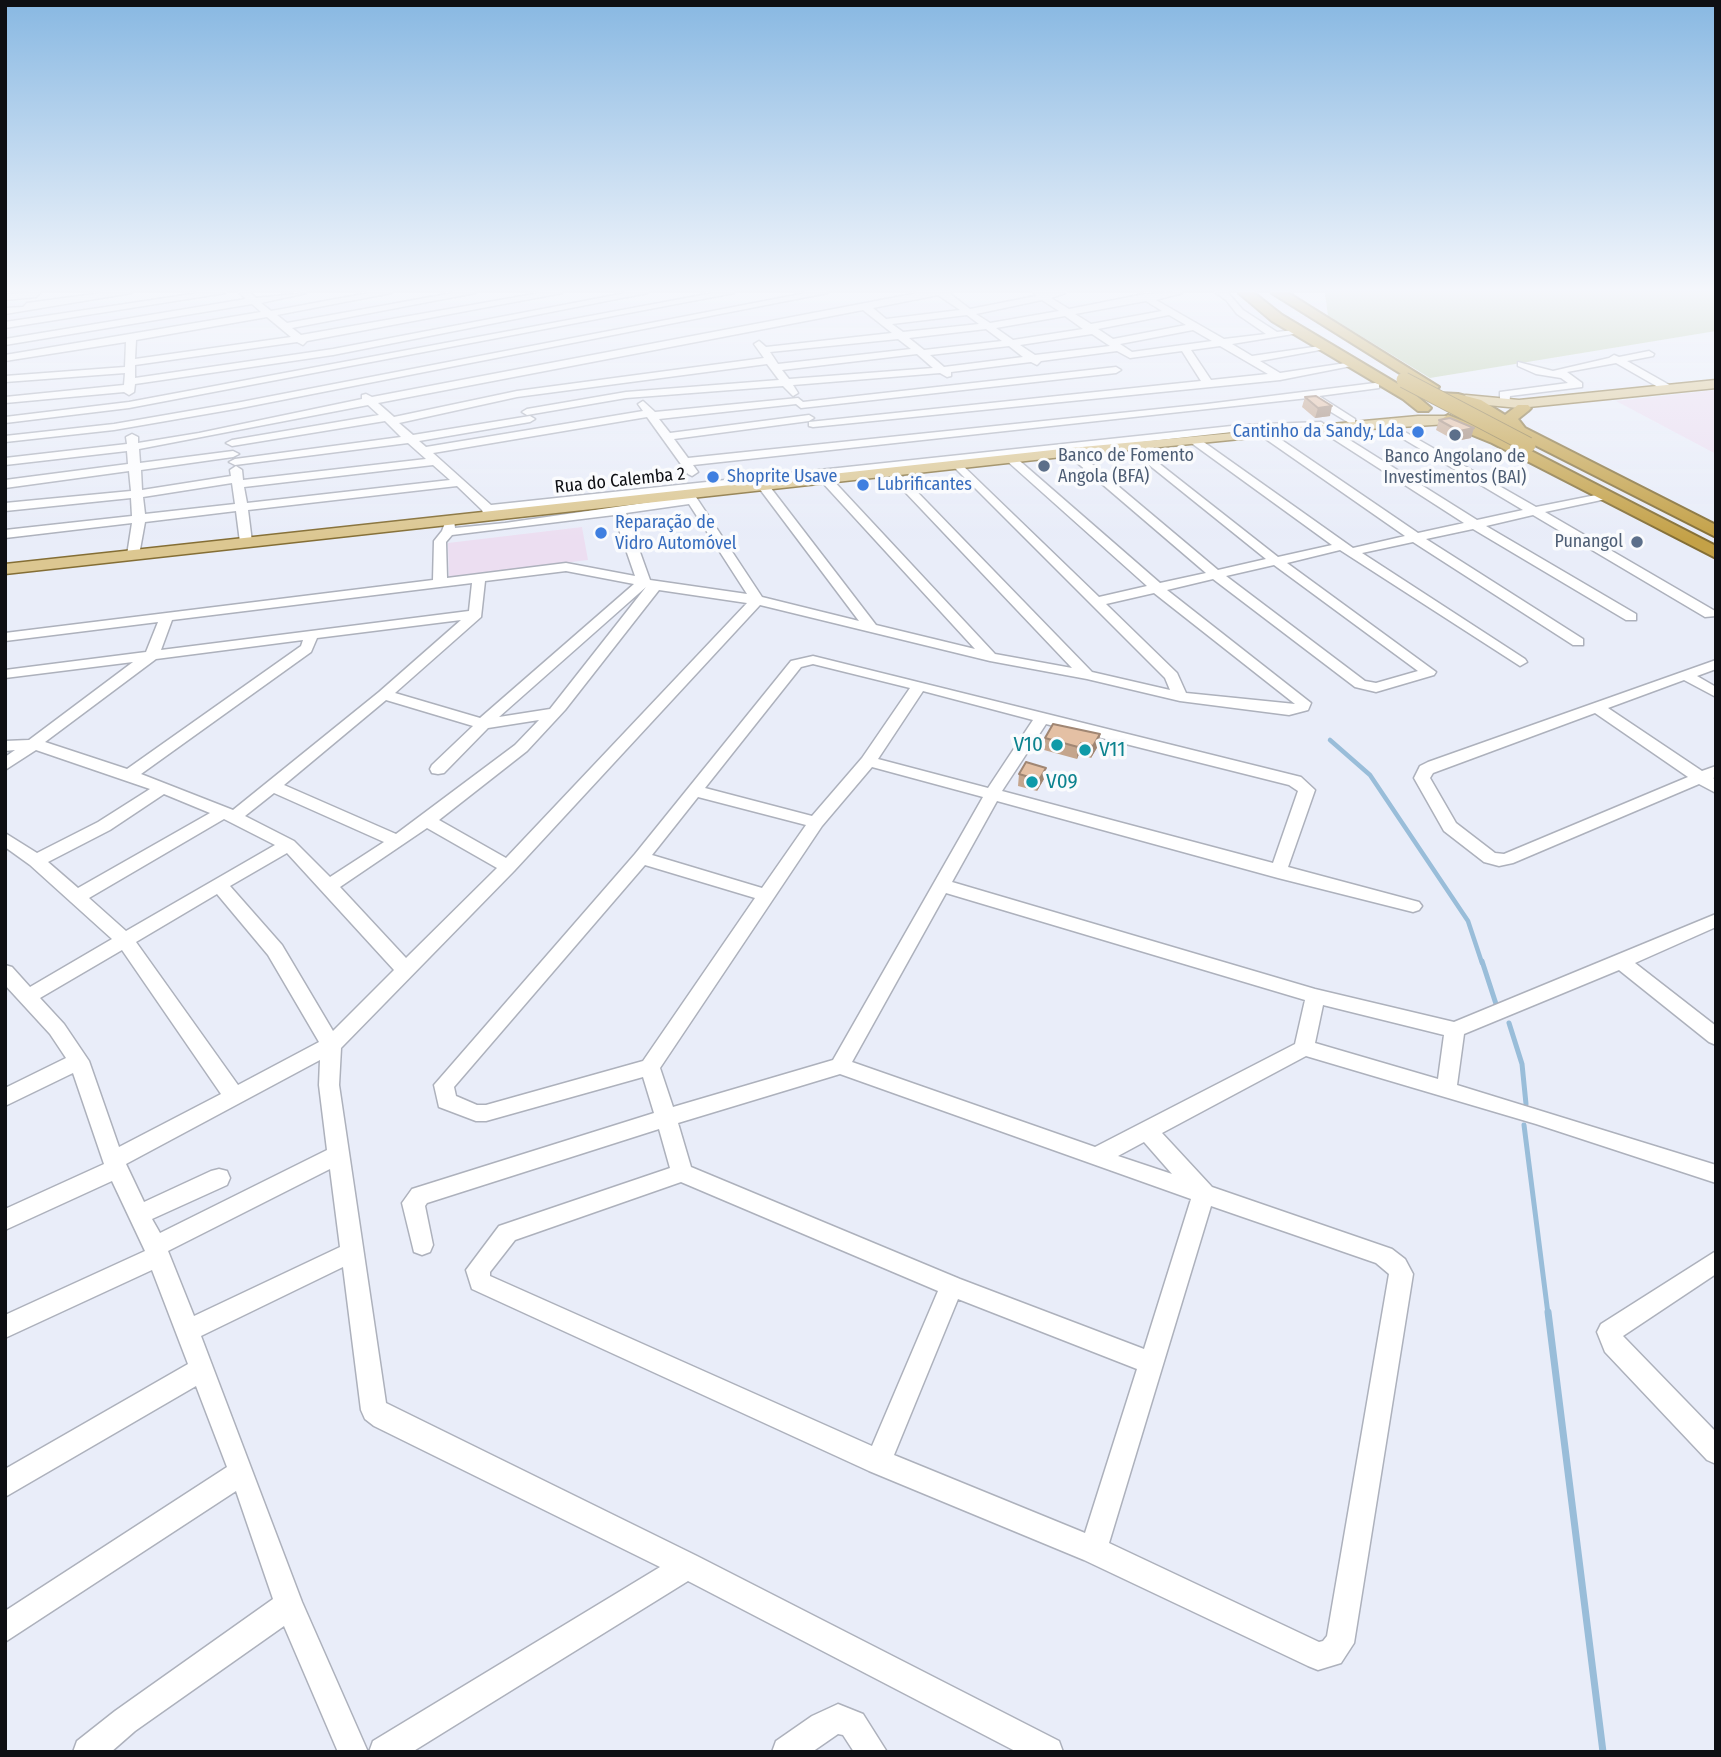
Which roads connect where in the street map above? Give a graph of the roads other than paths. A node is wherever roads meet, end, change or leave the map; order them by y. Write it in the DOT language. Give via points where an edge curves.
graph roads {
  1 [pos="68,375"];
  2 [pos="133,375"];
  3 [pos="144,375"];
  4 [pos="212,375"];
  5 [pos="298,375"];
  6 [pos="339,375"];
  7 [pos="400,375"];
  8 [pos="513,375"];
  9 [pos="619,375"];
  10 [pos="667,375"];
  11 [pos="781,375"];
  12 [pos="887,375"];
  13 [pos="947,375"];
  14 [pos="1065,375"];
  15 [pos="1203,375"];
  16 [pos="1286,375"];
  17 [pos="1373,375"];
  18 [pos="1391,375"];
  19 [pos="1392,375"];
  20 [pos="1409,375"];
  21 [pos="1563,375"];
  22 [pos="1645,375"];
  23 [pos="130,376"];
  24 [pos="508,376"];
  25 [pos="1055,376"];
  26 [pos="1279,376"];
  27 [pos="5,379"];
  28 [pos="622,379"];
  29 [pos="1400,380"];
  30 [pos="1208,383"];
  31 [pos="350,384"];
  32 [pos="787,384"];
  33 [pos="1716,385"];
  34 [pos="1375,386"];
  35 [pos="959,388"];
  36 [pos="1669,388"];
  37 [pos="214,390"];
  38 [pos="517,394"];
  39 [pos="1309,394"];
  40 [pos="637,396"];
  41 [pos="1082,397"];
  42 [pos="27,398"];
  43 [pos="1466,399"];
  44 [pos="5,400"];
  45 [pos="371,401"];
  46 [pos="1430,401"];
  47 [pos="799,403"];
  48 [pos="129,405"];
  49 [pos="982,407"];
  50 [pos="222,408"];
  51 [pos="1523,408"];
  52 [pos="529,415"];
  53 [pos="651,415"];
  54 [pos="1487,415"];
  55 [pos="25,417"];
  56 [pos="390,419"];
  57 [pos="5,420"];
  58 [pos="1448,420"];
  59 [pos="811,421"];
  60 [pos="1352,421"];
  61 [pos="1384,423"];
  62 [pos="131,424"];
  63 [pos="1005,427"];
  64 [pos="1323,427"];
  65 [pos="226,429"];
  66 [pos="539,431"];
  67 [pos="1264,433"];
  68 [pos="1127,434"];
  69 [pos="665,437"];
  70 [pos="24,438"];
  71 [pos="5,439"];
  72 [pos="410,439"];
  73 [pos="1194,440"];
  74 [pos="1522,441"];
  75 [pos="826,445"];
  76 [pos="133,447"];
  77 [pos="423,451"];
  78 [pos="1071,452"];
  79 [pos="233,453"];
  80 [pos="1035,453"];
  81 [pos="1010,458"];
  82 [pos="23,460"];
  83 [pos="435,461"];
  84 [pos="5,462"];
  85 [pos="685,462"];
  86 [pos="955,464"];
  87 [pos="136,469"];
  88 [pos="891,471"];
  89 [pos="842,473"];
  90 [pos="825,478"];
  91 [pos="238,481"];
  92 [pos="460,482"];
  93 [pos="12,484"];
  94 [pos="763,485"];
  95 [pos="697,492"];
  96 [pos="138,495"];
  97 [pos="1602,496"];
  98 [pos="242,507"];
  99 [pos="590,509"];
  100 [pos="7,510"];
  101 [pos="619,511"];
  102 [pos="488,512"];
  103 [pos="1535,512"];
  104 [pos="139,520"];
  105 [pos="1476,525"];
  106 [pos="449,526"];
  107 [pos="1716,532"];
  108 [pos="5,534"];
  109 [pos="1416,538"];
  110 [pos="1716,539"];
  111 [pos="246,542"];
  112 [pos="1716,546"];
  113 [pos="1346,549"];
  114 [pos="1716,553"];
  115 [pos="133,555"];
  116 [pos="1276,561"];
  117 [pos="5,569"];
  118 [pos="1216,575"];
  119 [pos="479,578"];
  120 [pos="440,583"];
  121 [pos="650,584"];
  122 [pos="1158,589"];
  123 [pos="757,600"];
  124 [pos="1096,602"];
  125 [pos="476,614"];
  126 [pos="1710,614"];
  127 [pos="1631,617"];
  128 [pos="166,618"];
  129 [pos="590,628"];
  130 [pos="873,629"];
  131 [pos="620,633"];
  132 [pos="310,634"];
  133 [pos="5,637"];
  134 [pos="1578,642"];
  135 [pos="152,655"];
  136 [pos="990,657"];
  137 [pos="1520,662"];
  138 [pos="1716,664"];
  139 [pos="5,674"];
  140 [pos="1087,675"];
  141 [pos="1686,675"];
  142 [pos="919,687"];
  143 [pos="1716,693"];
  144 [pos="384,695"];
  145 [pos="1180,697"];
  146 [pos="1598,708"];
  147 [pos="553,713"];
  148 [pos="1042,718"];
  149 [pos="483,724"];
  150 [pos="34,744"];
  151 [pos="5,747"];
  152 [pos="868,761"];
  153 [pos="5,765"];
  154 [pos="438,769"];
  155 [pos="129,775"];
  156 [pos="1708,775"];
  157 [pos="273,786"];
  158 [pos="1716,788"];
  159 [pos="162,789"];
  160 [pos="695,791"];
  161 [pos="993,793"];
  162 [pos="229,815"];
  163 [pos="427,821"];
  164 [pos="816,822"];
  165 [pos="5,839"];
  166 [pos="397,841"];
  167 [pos="288,845"];
  168 [pos="642,858"];
  169 [pos="36,861"];
  170 [pos="509,867"];
  171 [pos="1279,872"];
  172 [pos="941,885"];
  173 [pos="220,887"];
  174 [pos="328,887"];
  175 [pos="766,895"];
  176 [pos="76,897"];
  177 [pos="1413,906"];
  178 [pos="1716,920"];
  179 [pos="124,939"];
  180 [pos="1622,962"];
  181 [pos="406,971"];
  182 [pos="5,972"];
  183 [pos="29,996"];
  184 [pos="1315,996"];
  185 [pos="1455,1030"];
  186 [pos="1716,1037"];
  187 [pos="331,1045"];
  188 [pos="1304,1048"];
  189 [pos="79,1061"];
  190 [pos="840,1066"];
  191 [pos="650,1067"];
  192 [pos="1446,1091"];
  193 [pos="235,1097"];
  194 [pos="5,1098"];
  195 [pos="666,1118"];
  196 [pos="1147,1131"];
  197 [pos="339,1154"];
  198 [pos="1096,1157"];
  199 [pos="115,1164"];
  200 [pos="682,1173"];
  201 [pos="1716,1174"];
  202 [pos="219,1178"];
  203 [pos="1204,1195"];
  204 [pos="139,1214"];
  205 [pos="5,1220"];
  206 [pos="422,1245"];
  207 [pos="354,1251"];
  208 [pos="157,1252"];
  209 [pos="1716,1261"];
  210 [pos="952,1286"];
  211 [pos="5,1327"];
  212 [pos="187,1331"];
  213 [pos="1151,1363"];
  214 [pos="201,1370"];
  215 [pos="1716,1451"];
  216 [pos="878,1462"];
  217 [pos="242,1472"];
  218 [pos="5,1484"];
  219 [pos="1093,1550"];
  220 [pos="687,1566"];
  221 [pos="289,1605"];
  222 [pos="5,1628"];
  223 [pos="88,1752"];
  224 [pos="353,1752"];
  225 [pos="384,1752"];
  226 [pos="787,1752"];
  227 [pos="872,1752"];
  228 [pos="1048,1752"];
  1 -- 23 [label="street"];
  1 -- 27 [label="street"];
  2 -- 23 [label="street"];
  3 -- 23 [label="street"];
  4 -- 37 [label="street"];
  5 -- 37 [label="street"];
  6 -- 31 [label="street"];
  7 -- 31 [label="street"];
  8 -- 24 [label="street"];
  9 -- 28 [label="street"];
  10 -- 28 [label="street"];
  11 -- 32 [label="street"];
  12 -- 32 [label="street"];
  13 -- 35 [label="street"];
  14 -- 25 [label="street"];
  15 -- 30 [label="street"];
  16 -- 26 [label="street"];
  17 -- 46 [label="highway" via="1408,396"];
  18 -- 29 [label="highway"];
  19 -- 29 [label="highway"];
  20 -- 43 [label="highway"];
  21 -- 54 [label="street" via="1578,385 1504,394"];
  22 -- 36 [label="street"];
  23 -- 42 [label="street"];
  23 -- 48 [label="street"];
  24 -- 38 [label="street"];
  24 -- 45 [label="street"];
  25 -- 35 [label="street"];
  25 -- 41 [label="street"];
  26 -- 30 [label="street"];
  26 -- 39 [label="street"];
  28 -- 38 [label="street"];
  28 -- 40 [label="street"];
  29 -- 74 [label="highway, bridge"];
  30 -- 41 [label="street"];
  31 -- 45 [label="street"];
  31 -- 50 [label="street"];
  32 -- 40 [label="street"];
  32 -- 47 [label="street"];
  33 -- 36 [label="main road"];
  33 -- 51 [label="main road"];
  34 -- 39 [label="street"];
  35 -- 47 [label="street"];
  35 -- 49 [label="street"];
  36 -- 54 [label="main road"];
  37 -- 48 [label="street"];
  37 -- 50 [label="street"];
  38 -- 52 [label="street"];
  38 -- 56 [label="street"];
  39 -- 60 [label="street"];
  39 -- 68 [label="street"];
  40 -- 52 [label="street"];
  40 -- 53 [label="street"];
  41 -- 49 [label="street"];
  41 -- 68 [label="street"];
  42 -- 44 [label="street"];
  42 -- 55 [label="street"];
  43 -- 46 [label="highway"];
  43 -- 54 [label="highway"];
  45 -- 56 [label="street"];
  45 -- 65 [label="street"];
  46 -- 58 [label="highway" via="1432,415"];
  46 -- 60 [label="main road" via="1393,417"];
  47 -- 53 [label="street"];
  47 -- 59 [label="street"];
  48 -- 55 [label="street"];
  48 -- 62 [label="street"];
  49 -- 59 [label="street"];
  49 -- 63 [label="street"];
  50 -- 62 [label="street"];
  50 -- 65 [label="street"];
  51 -- 54 [label="main road"];
  51 -- 74 [label="highway" via="1510,418"];
  52 -- 66 [label="street"];
  52 -- 72 [label="street"];
  53 -- 66 [label="street"];
  53 -- 69 [label="street"];
  54 -- 58 [label="highway"];
  54 -- 74 [label="highway"];
  55 -- 57 [label="street"];
  55 -- 70 [label="street"];
  56 -- 72 [label="street"];
  56 -- 79 [label="street"];
  58 -- 61 [label="main road, Rua do Calemba 2"];
  58 -- 97 [label="highway" via="1481,432"];
  59 -- 69 [label="street"];
  59 -- 75 [label="street"];
  60 -- 64 [label="main road"];
  61 -- 64 [label="main road, Rua do Calemba 2"];
  61 -- 103 [label="street"];
  62 -- 70 [label="street"];
  62 -- 76 [label="street"];
  63 -- 68 [label="street"];
  63 -- 75 [label="street"];
  63 -- 80 [label="street"];
  64 -- 67 [label="main road, Rua do Calemba 2"];
  64 -- 68 [label="street"];
  64 -- 105 [label="street"];
  65 -- 76 [label="street"];
  65 -- 79 [label="street"];
  66 -- 77 [label="street"];
  67 -- 73 [label="main road, Rua do Calemba 2"];
  67 -- 109 [label="street"];
  68 -- 73 [label="main road, Rua do Calemba 2"];
  68 -- 78 [label="main road, Rua do Calemba 2"];
  68 -- 80 [label="street"];
  68 -- 116 [label="street"];
  69 -- 85 [label="street"];
  70 -- 71 [label="street"];
  70 -- 82 [label="street"];
  72 -- 77 [label="street"];
  72 -- 79 [label="street"];
  73 -- 113 [label="street"];
  74 -- 107 [label="highway"];
  74 -- 110 [label="highway"];
  74 -- 112 [label="highway"];
  75 -- 85 [label="street"];
  75 -- 89 [label="street"];
  76 -- 82 [label="street"];
  76 -- 87 [label="street"];
  77 -- 83 [label="street"];
  78 -- 80 [label="main road, Rua do Calemba 2"];
  78 -- 118 [label="street"];
  79 -- 87 [label="street"];
  79 -- 91 [label="street"];
  80 -- 81 [label="main road, Rua do Calemba 2"];
  80 -- 89 [label="street"];
  81 -- 86 [label="main road, Rua do Calemba 2"];
  81 -- 122 [label="street"];
  82 -- 84 [label="street"];
  82 -- 93 [label="street"];
  83 -- 91 [label="street"];
  83 -- 92 [label="street"];
  85 -- 95 [label="street"];
  86 -- 88 [label="main road, Rua do Calemba 2"];
  86 -- 124 [label="street"];
  87 -- 93 [label="street"];
  87 -- 96 [label="street"];
  88 -- 89 [label="main road, Rua do Calemba 2"];
  88 -- 140 [label="street"];
  89 -- 90 [label="main road, Rua do Calemba 2"];
  89 -- 95 [label="street"];
  90 -- 94 [label="main road, Rua do Calemba 2"];
  90 -- 136 [label="street"];
  91 -- 96 [label="street"];
  91 -- 98 [label="street"];
  92 -- 98 [label="street"];
  92 -- 102 [label="street"];
  93 -- 100 [label="street"];
  94 -- 95 [label="main road, Rua do Calemba 2"];
  94 -- 130 [label="street"];
  95 -- 99 [label="main road, Rua do Calemba 2"];
  95 -- 101 [label="street"];
  95 -- 102 [label="street"];
  95 -- 123 [label="street"];
  96 -- 100 [label="street"];
  96 -- 104 [label="street"];
  97 -- 103 [label="street"];
  97 -- 114 [label="highway"];
  98 -- 104 [label="street"];
  98 -- 111 [label="street"];
  99 -- 101 [label="street"];
  99 -- 102 [label="main road, Rua do Calemba 2"];
  99 -- 106 [label="street" via="505,527"];
  101 -- 121 [label="street"];
  102 -- 106 [label="main road, Rua do Calemba 2"];
  103 -- 105 [label="street"];
  103 -- 126 [label="street"];
  104 -- 108 [label="street"];
  104 -- 115 [label="street"];
  105 -- 109 [label="street"];
  105 -- 127 [label="street"];
  106 -- 111 [label="main road, Rua do Calemba 2"];
  106 -- 120 [label="street" via="440,541"];
  109 -- 113 [label="street"];
  109 -- 134 [label="street"];
  111 -- 115 [label="main road, Rua do Calemba 2"];
  113 -- 116 [label="street"];
  113 -- 137 [label="street"];
  115 -- 117 [label="main road, Rua do Calemba 2"];
  116 -- 118 [label="street"];
  116 -- 118 [label="street" via="1429,672 1369,688"];
  118 -- 122 [label="street"];
  119 -- 120 [label="street"];
  119 -- 121 [label="street" via="566,567"];
  119 -- 125 [label="street"];
  120 -- 128 [label="street"];
  121 -- 123 [label="street"];
  121 -- 129 [label="street"];
  121 -- 131 [label="street"];
  122 -- 124 [label="street"];
  122 -- 145 [label="street" via="1304,707 1289,710"];
  123 -- 130 [label="street"];
  123 -- 170 [label="street"];
  124 -- 145 [label="street" via="1172,676"];
  125 -- 132 [label="street"];
  125 -- 144 [label="street"];
  128 -- 133 [label="street"];
  128 -- 135 [label="street"];
  129 -- 131 [label="street"];
  129 -- 149 [label="street"];
  130 -- 136 [label="street"];
  131 -- 147 [label="street"];
  132 -- 135 [label="street"];
  132 -- 155 [label="street" via="306,649"];
  135 -- 139 [label="street"];
  135 -- 150 [label="street"];
  136 -- 140 [label="street"];
  138 -- 141 [label="street"];
  140 -- 145 [label="street"];
  141 -- 143 [label="street"];
  141 -- 146 [label="street"];
  142 -- 148 [label="street"];
  142 -- 152 [label="street"];
  142 -- 160 [label="street" via="813,660 796,664"];
  144 -- 149 [label="street"];
  144 -- 157 [label="street"];
  146 -- 156 [label="street"];
  146 -- 156 [label="street" via="1426,770 1423,778 1451,827 1490,858 1507,859"];
  147 -- 149 [label="street"];
  147 -- 163 [label="street" via="521,748"];
  148 -- 161 [label="street"];
  148 -- 171 [label="street" via="1304,785 1307,790"];
  149 -- 154 [label="street"];
  150 -- 151 [label="street"];
  150 -- 153 [label="street"];
  150 -- 155 [label="street"];
  152 -- 161 [label="street"];
  152 -- 164 [label="street"];
  155 -- 159 [label="street"];
  156 -- 158 [label="street"];
  157 -- 162 [label="street"];
  157 -- 166 [label="street"];
  159 -- 162 [label="street"];
  159 -- 169 [label="street"];
  160 -- 164 [label="street"];
  160 -- 168 [label="street"];
  161 -- 171 [label="street"];
  161 -- 172 [label="street"];
  162 -- 167 [label="street"];
  162 -- 176 [label="street"];
  163 -- 166 [label="street"];
  163 -- 170 [label="street"];
  164 -- 175 [label="street"];
  165 -- 169 [label="street"];
  166 -- 174 [label="street"];
  167 -- 173 [label="street"];
  167 -- 174 [label="street"];
  168 -- 175 [label="street"];
  168 -- 191 [label="street" via="444,1086 443,1094 446,1101 486,1113"];
  169 -- 176 [label="street"];
  170 -- 181 [label="street"];
  171 -- 177 [label="street"];
  172 -- 184 [label="street"];
  172 -- 190 [label="street"];
  173 -- 179 [label="street"];
  173 -- 187 [label="street" via="286,965"];
  174 -- 181 [label="street"];
  175 -- 191 [label="street"];
  176 -- 179 [label="street"];
  178 -- 180 [label="street"];
  179 -- 183 [label="street"];
  179 -- 193 [label="street"];
  180 -- 185 [label="street"];
  180 -- 186 [label="street"];
  181 -- 187 [label="street"];
  182 -- 183 [label="street"];
  183 -- 189 [label="street"];
  184 -- 185 [label="street"];
  184 -- 188 [label="street"];
  185 -- 192 [label="street"];
  187 -- 193 [label="street"];
  187 -- 197 [label="street" via="329,1085"];
  188 -- 192 [label="street"];
  188 -- 196 [label="street"];
  189 -- 194 [label="street"];
  189 -- 199 [label="street"];
  190 -- 195 [label="street"];
  190 -- 198 [label="street"];
  191 -- 195 [label="street"];
  192 -- 201 [label="street"];
  193 -- 199 [label="street"];
  195 -- 200 [label="street"];
  195 -- 206 [label="street" via="420,1196 413,1203"];
  196 -- 198 [label="street"];
  196 -- 203 [label="street"];
  197 -- 207 [label="street"];
  197 -- 208 [label="street"];
  198 -- 203 [label="street"];
  199 -- 204 [label="street"];
  199 -- 205 [label="street"];
  200 -- 210 [label="street"];
  200 -- 216 [label="street" via="507,1233 478,1270 480,1282"];
  202 -- 204 [label="street"];
  203 -- 213 [label="street"];
  203 -- 219 [label="street" via="1384,1256 1401,1274 1340,1643 1331,1653 1318,1656"];
  204 -- 208 [label="street"];
  207 -- 212 [label="street"];
  207 -- 220 [label="street" via="374,1410"];
  208 -- 211 [label="street"];
  208 -- 212 [label="street"];
  209 -- 215 [label="street" via="1609,1332 1614,1344"];
  210 -- 213 [label="street"];
  210 -- 216 [label="street"];
  212 -- 214 [label="street"];
  213 -- 219 [label="street"];
  214 -- 217 [label="street"];
  214 -- 218 [label="street"];
  216 -- 219 [label="street"];
  217 -- 221 [label="street"];
  217 -- 222 [label="street"];
  220 -- 225 [label="street"];
  220 -- 228 [label="street"];
  221 -- 223 [label="street"];
  221 -- 224 [label="street"];
  226 -- 227 [label="street" via="838,1718 853,1724"];
}
